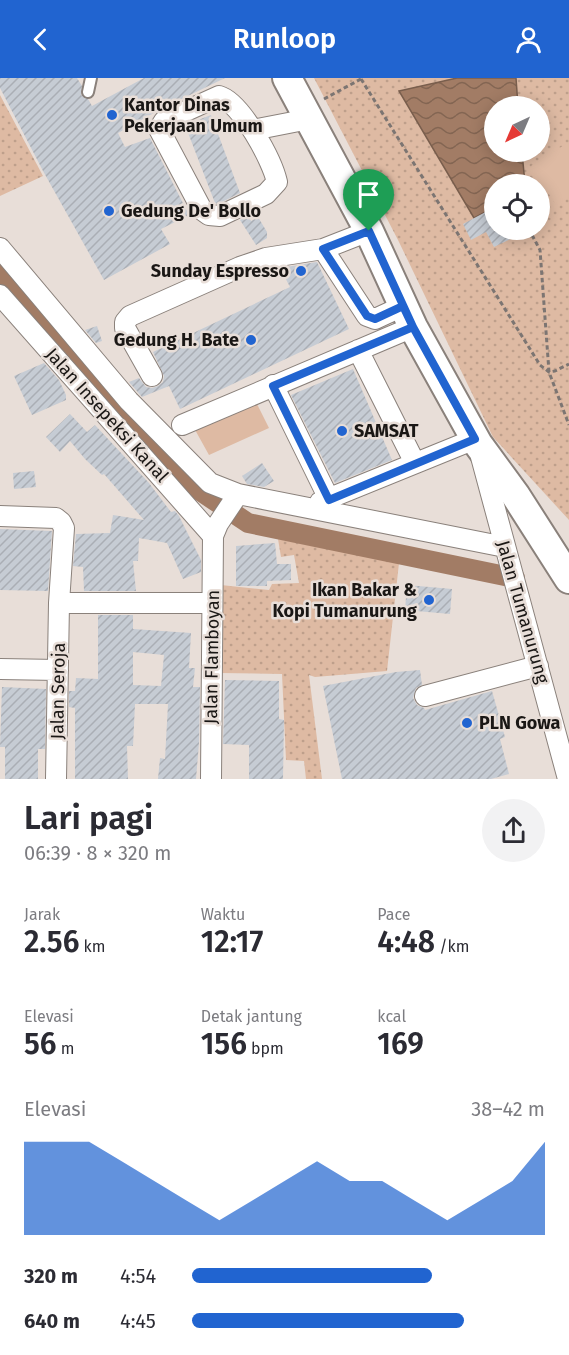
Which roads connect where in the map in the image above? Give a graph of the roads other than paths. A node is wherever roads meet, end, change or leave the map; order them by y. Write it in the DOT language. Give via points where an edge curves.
graph roads {
  1 [pos="91,78"];
  2 [pos="287,78"];
  3 [pos="88,92"];
  4 [pos="307,115"];
  5 [pos="253,130"];
  6 [pos="369,231"];
  7 [pos="0,248"];
  8 [pos="323,249"];
  9 [pos="0,295"];
  10 [pos="408,316"];
  11 [pos="358,350"];
  12 [pos="152,376"];
  13 [pos="273,386"];
  14 [pos="182,425"];
  15 [pos="476,442"];
  16 [pos="415,463"];
  17 [pos="516,496"];
  18 [pos="236,498"];
  19 [pos="0,516"];
  20 [pos="215,530"];
  21 [pos="505,548"];
  22 [pos="569,550"];
  23 [pos="569,579"];
  24 [pos="59,603"];
  25 [pos="212,603"];
  26 [pos="538,666"];
  27 [pos="0,669"];
  28 [pos="58,670"];
  29 [pos="425,696"];
  30 [pos="56,779"];
  31 [pos="211,779"];
  32 [pos="568,779"];
  1 -- 3 [label="lane"];
  2 -- 4 [label="street, Jalan Tumanurung"];
  4 -- 5 [label="street"];
  4 -- 6 [label="street, Jalan Tumanurung"];
  5 -- 5 [label="street" via="233,103 219,96 160,126 159,131 202,210 209,215 220,216 274,187 276,178"];
  6 -- 8 [label="street"];
  6 -- 10 [label="street, Jalan Tumanurung"];
  7 -- 18 [label="street" via="136,408 210,483"];
  8 -- 10 [label="street" via="367,316"];
  8 -- 12 [label="street" via="266,258 129,316 125,328"];
  9 -- 20 [label="street, Jalan Insepeksi Kanal"];
  10 -- 11 [label="street"];
  10 -- 15 [label="street, Jalan Tumanurung"];
  11 -- 13 [label="street"];
  11 -- 16 [label="street"];
  13 -- 14 [label="street"];
  13 -- 16 [label="street" via="324,501"];
  15 -- 16 [label="street"];
  15 -- 17 [label="street, Jalan Tumanurung"];
  15 -- 21 [label="street, Jalan Tumanurung"];
  17 -- 22 [label="street, Jalan Tumanurung"];
  17 -- 23 [label="street, Jalan Tumanurung"];
  18 -- 20 [label="street"];
  18 -- 21 [label="street"];
  19 -- 24 [label="street, Jalan Seroja" via="48,516 62,522"];
  20 -- 25 [label="street, Jalan Flamboyan"];
  21 -- 26 [label="street, Jalan Tumanurung"];
  24 -- 25 [label="street"];
  24 -- 28 [label="street, Jalan Seroja"];
  25 -- 31 [label="street, Jalan Flamboyan"];
  26 -- 29 [label="street"];
  26 -- 32 [label="street, Jalan Tumanurung"];
  27 -- 28 [label="street"];
  28 -- 30 [label="street, Jalan Seroja"];
}
